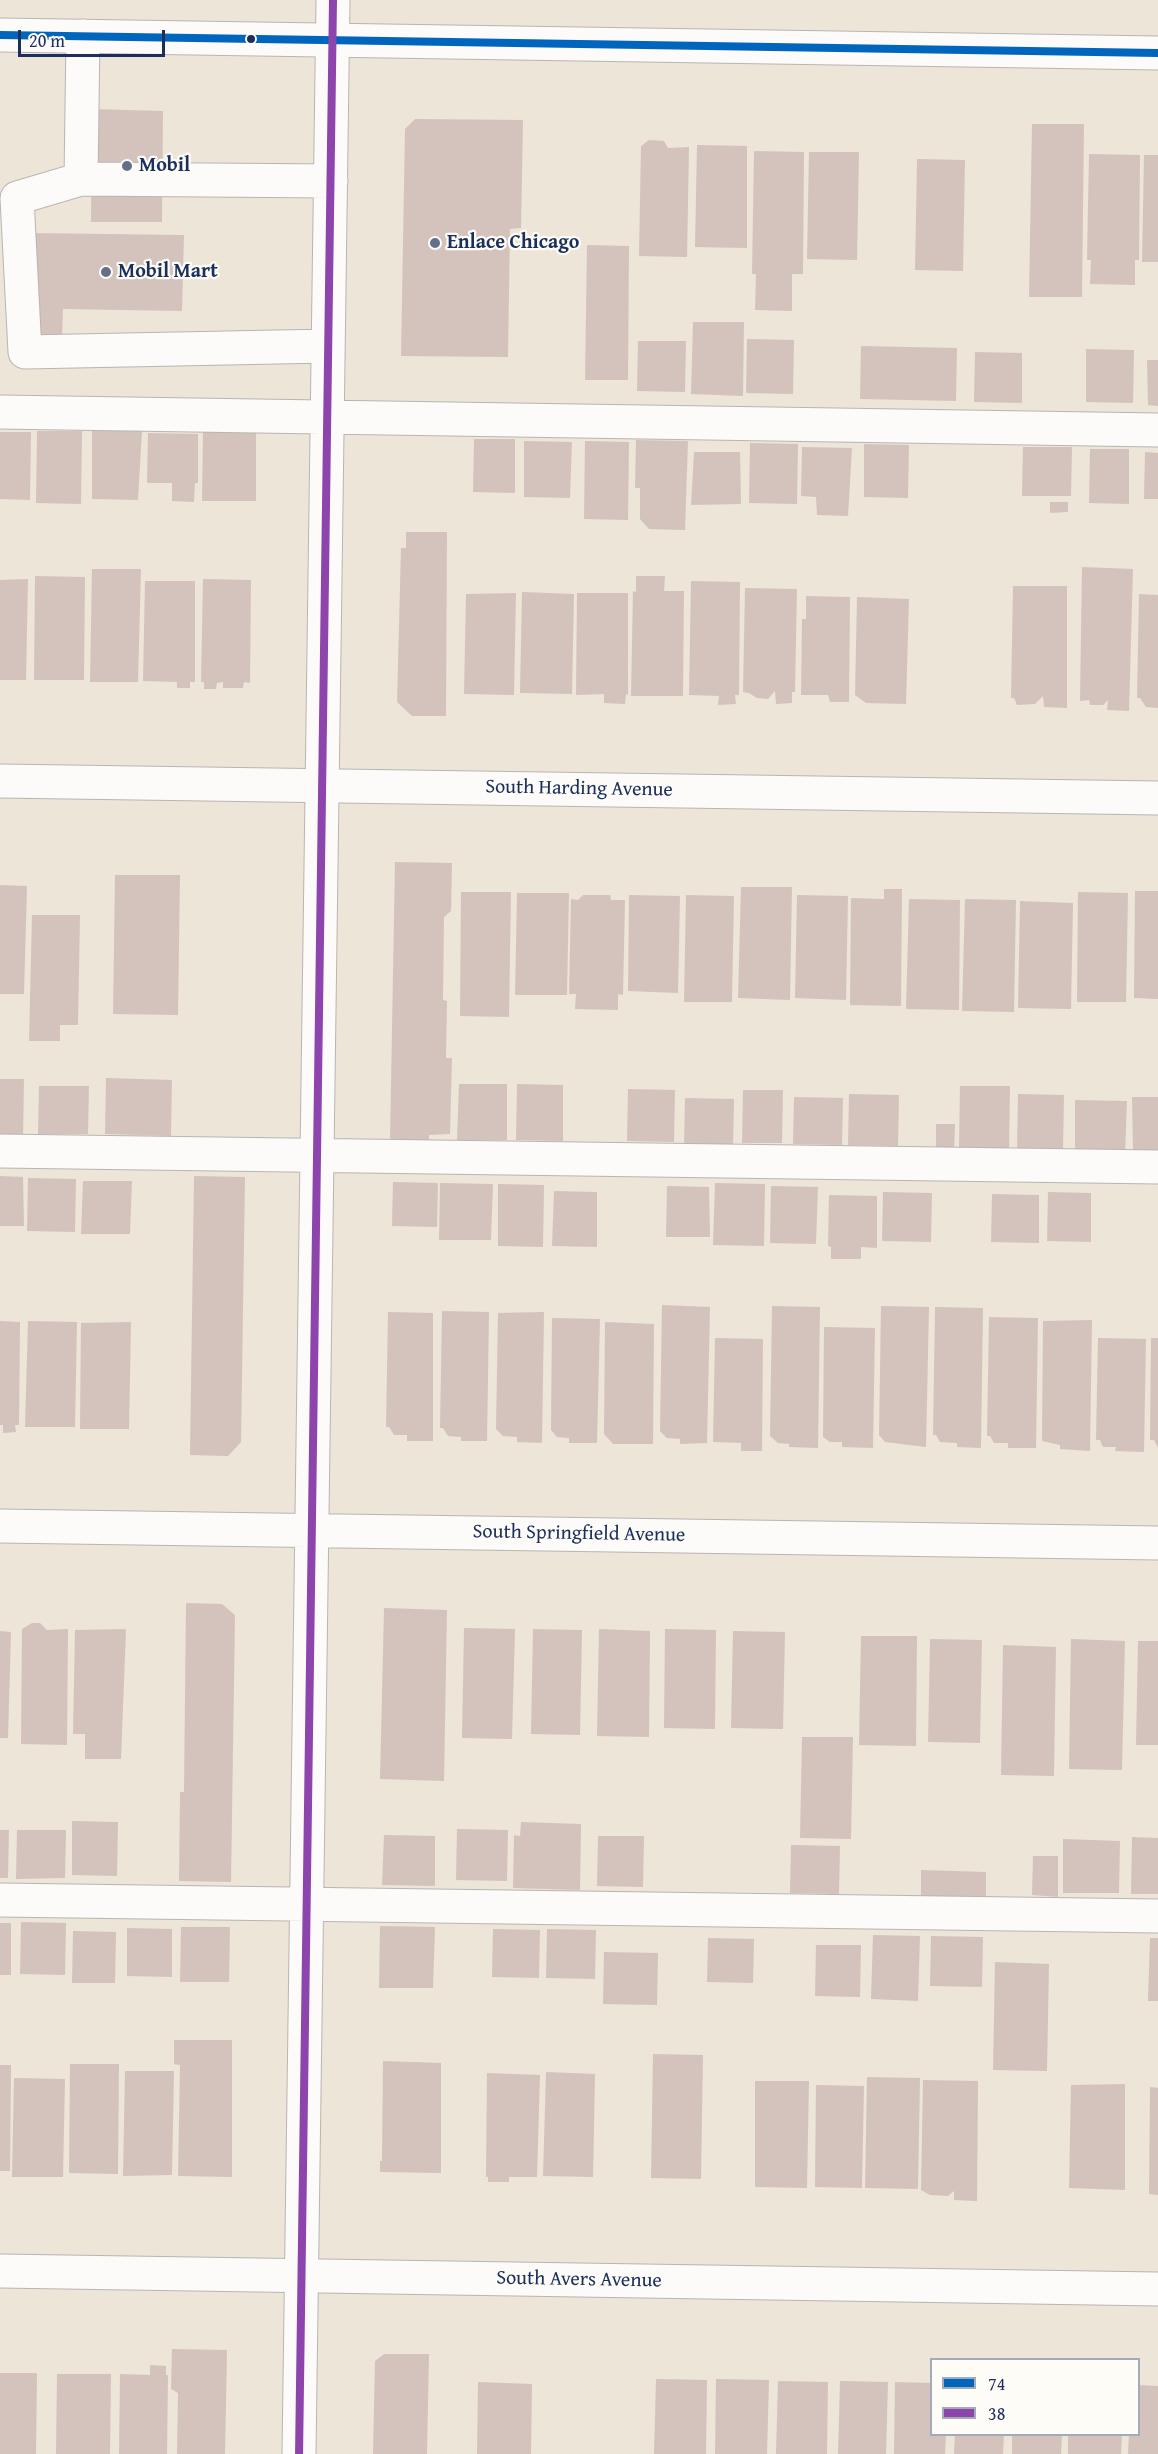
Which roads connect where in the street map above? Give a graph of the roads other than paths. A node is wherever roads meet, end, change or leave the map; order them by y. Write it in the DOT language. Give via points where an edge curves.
graph roads {
  1 [pos="333,0"];
  2 [pos="0,35"];
  3 [pos="83,36"];
  4 [pos="332,40"];
  5 [pos="1158,53"];
  6 [pos="81,179"];
  7 [pos="331,181"];
  8 [pos="328,346"];
  9 [pos="0,412"];
  10 [pos="327,417"];
  11 [pos="1158,430"];
  12 [pos="0,781"];
  13 [pos="322,785"];
  14 [pos="1158,798"];
  15 [pos="0,1151"];
  16 [pos="317,1155"];
  17 [pos="1158,1167"];
  18 [pos="0,1526"];
  19 [pos="312,1530"];
  20 [pos="1158,1543"];
  21 [pos="0,1900"];
  22 [pos="306,1904"];
  23 [pos="1158,1916"];
  24 [pos="0,2271"];
  25 [pos="302,2276"];
  26 [pos="1158,2289"];
  27 [pos="299,2454"];
  1 -- 4 [label="street"];
  2 -- 3 [label="street"];
  3 -- 4 [label="street"];
  3 -- 6 [label="street"];
  4 -- 5 [label="street"];
  4 -- 7 [label="street"];
  6 -- 7 [label="street"];
  6 -- 8 [label="street" via="17,198 25,352"];
  7 -- 8 [label="street"];
  8 -- 10 [label="street"];
  9 -- 10 [label="street"];
  10 -- 11 [label="street"];
  10 -- 13 [label="street"];
  12 -- 13 [label="street, South Harding Avenue"];
  13 -- 14 [label="street, South Harding Avenue"];
  13 -- 16 [label="street"];
  15 -- 16 [label="street"];
  16 -- 17 [label="street"];
  16 -- 19 [label="street"];
  18 -- 19 [label="street, South Springfield Avenue"];
  19 -- 20 [label="street, South Springfield Avenue"];
  19 -- 22 [label="street"];
  21 -- 22 [label="street"];
  22 -- 23 [label="street"];
  22 -- 25 [label="street"];
  24 -- 25 [label="street, South Avers Avenue"];
  25 -- 26 [label="street, South Avers Avenue"];
  25 -- 27 [label="street"];
}
